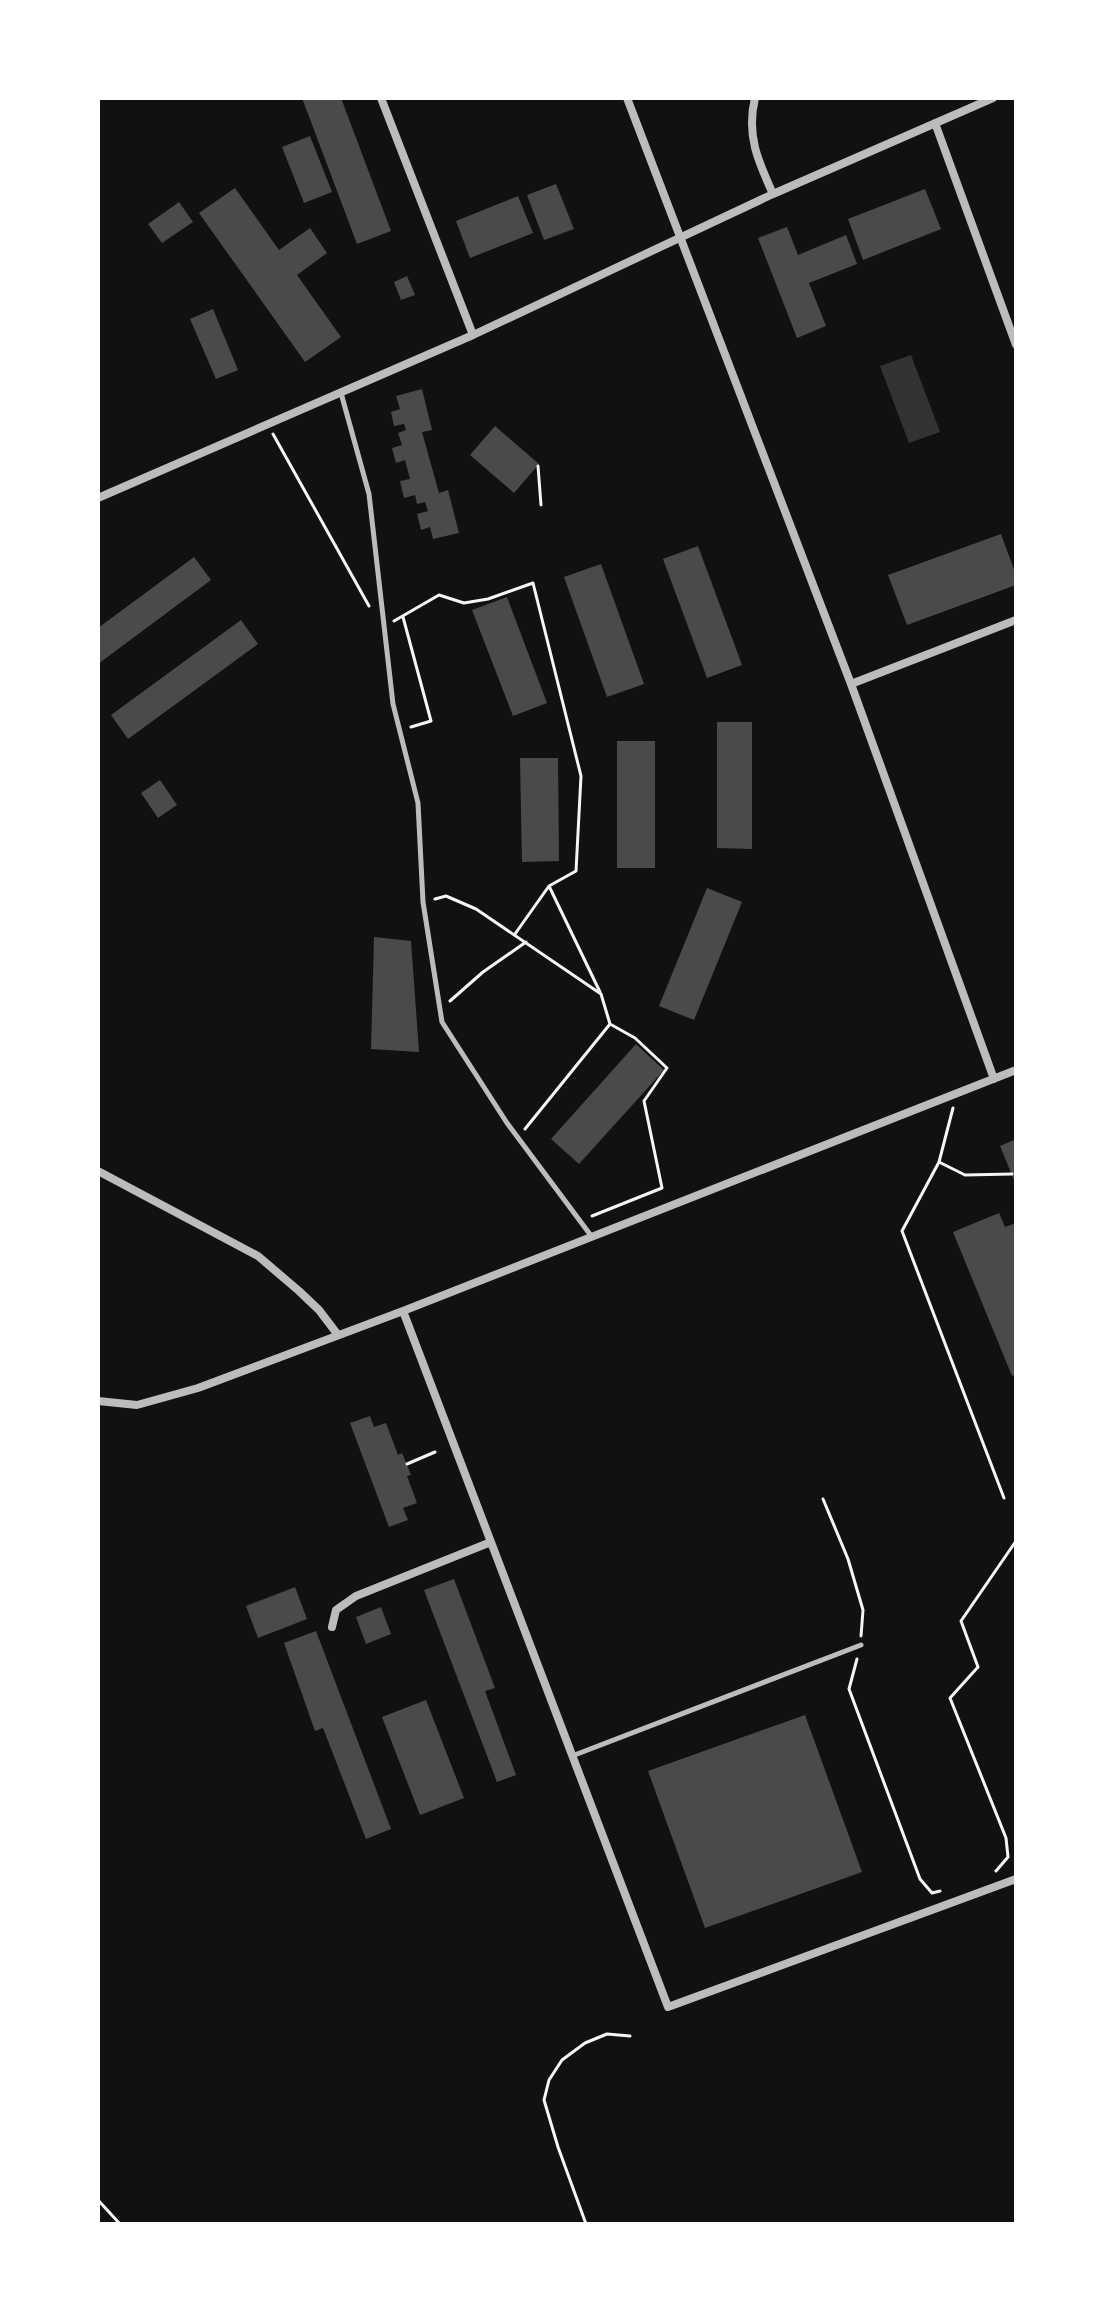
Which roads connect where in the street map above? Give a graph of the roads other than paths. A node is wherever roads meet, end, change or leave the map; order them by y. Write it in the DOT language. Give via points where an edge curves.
graph roads {
  1 [pos="381,98"];
  2 [pos="627,98"];
  3 [pos="755,98"];
  4 [pos="993,98"];
  5 [pos="935,123"];
  6 [pos="773,194"];
  7 [pos="679,238"];
  8 [pos="473,335"];
  9 [pos="1016,345"];
  10 [pos="341,392"];
  11 [pos="98,495"];
  12 [pos="1016,620"];
  13 [pos="851,684"];
  14 [pos="1016,1070"];
  15 [pos="994,1079"];
  16 [pos="98,1171"];
  17 [pos="592,1237"];
  18 [pos="403,1311"];
  19 [pos="338,1335"];
  20 [pos="98,1401"];
  21 [pos="491,1542"];
  22 [pos="332,1627"];
  23 [pos="861,1645"];
  24 [pos="572,1756"];
  25 [pos="1016,1879"];
  1 -- 8 [label="street"];
  2 -- 7 [label="street"];
  3 -- 6 [label="street" via="750,117 757,159"];
  4 -- 5 [label="street"];
  5 -- 6 [label="street"];
  5 -- 9 [label="street"];
  6 -- 7 [label="street"];
  7 -- 8 [label="street"];
  7 -- 13 [label="street"];
  8 -- 10 [label="street"];
  10 -- 11 [label="street"];
  10 -- 17 [label="lane" via="369,494 393,704 418,803 423,902 442,1022 518,1138"];
  12 -- 13 [label="street"];
  13 -- 15 [label="street"];
  14 -- 15 [label="street"];
  15 -- 17 [label="street"];
  16 -- 19 [label="street" via="258,1256 319,1310"];
  17 -- 18 [label="street"];
  18 -- 19 [label="street"];
  18 -- 21 [label="street"];
  19 -- 20 [label="street" via="198,1388 137,1405"];
  21 -- 22 [label="street" via="356,1596 336,1610"];
  21 -- 24 [label="street"];
  23 -- 24 [label="lane"];
  24 -- 25 [label="street" via="668,2007"];
}
